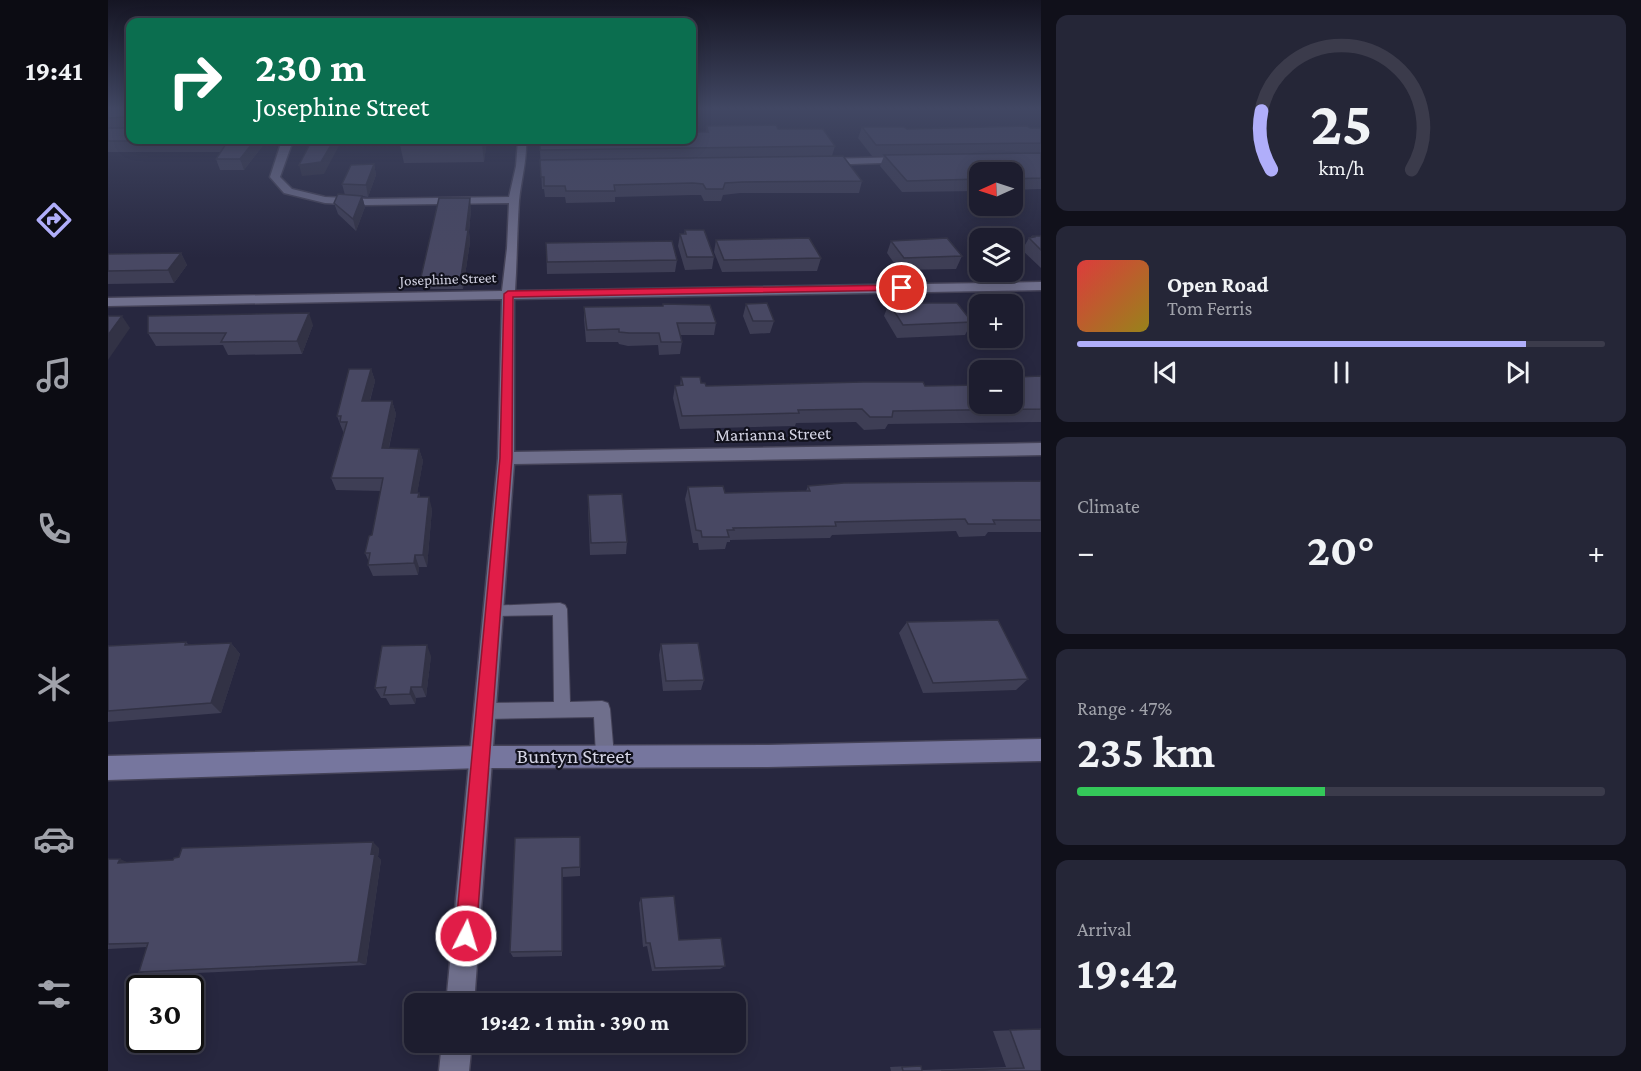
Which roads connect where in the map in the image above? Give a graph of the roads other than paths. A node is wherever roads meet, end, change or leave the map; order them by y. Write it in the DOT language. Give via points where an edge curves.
graph roads {
  1 [pos="282,158"];
  2 [pos="525,158"];
  3 [pos="923,160"];
  4 [pos="816,162"];
  5 [pos="514,200"];
  6 [pos="1041,286"];
  7 [pos="508,294"];
  8 [pos="108,302"];
  9 [pos="1041,450"];
  10 [pos="506,458"];
  11 [pos="493,610"];
  12 [pos="562,710"];
  13 [pos="485,711"];
  14 [pos="1041,750"];
  15 [pos="605,756"];
  16 [pos="481,757"];
  17 [pos="108,768"];
  18 [pos="461,993"];
  19 [pos="456,1053"];
  20 [pos="454,1071"];
  1 -- 5 [label="street" via="275,177 288,191 325,200"];
  2 -- 5 [label="street" via="527,166"];
  3 -- 4 [label="street"];
  5 -- 7 [label="street"];
  6 -- 7 [label="street, Josephine Street"];
  7 -- 8 [label="street, Josephine Street"];
  7 -- 10 [label="street"];
  9 -- 10 [label="street, Marianna Street"];
  10 -- 11 [label="street"];
  11 -- 12 [label="lane" via="560,609"];
  11 -- 13 [label="street"];
  12 -- 13 [label="lane"];
  12 -- 15 [label="lane" via="602,710"];
  13 -- 16 [label="street"];
  14 -- 15 [label="street, Buntyn Street"];
  15 -- 16 [label="street, Buntyn Street"];
  16 -- 17 [label="street, Buntyn Street"];
  16 -- 18 [label="street"];
  19 -- 20 [label="street"];
}
